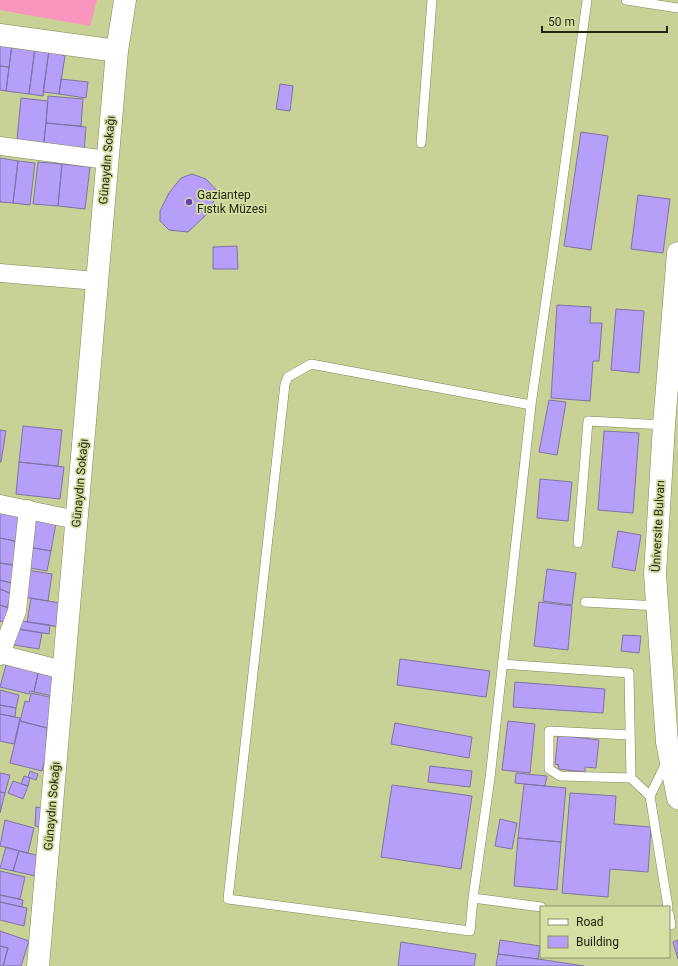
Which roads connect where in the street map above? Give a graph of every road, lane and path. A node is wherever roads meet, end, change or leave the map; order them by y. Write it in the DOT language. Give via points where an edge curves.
graph roads {
  1 [pos="125,0"];
  2 [pos="432,0"];
  3 [pos="587,0"];
  4 [pos="626,0"];
  5 [pos="678,8"];
  6 [pos="0,35"];
  7 [pos="117,51"];
  8 [pos="421,144"];
  9 [pos="0,146"];
  10 [pos="107,160"];
  11 [pos="678,253"];
  12 [pos="0,273"];
  13 [pos="97,281"];
  14 [pos="531,405"];
  15 [pos="664,425"];
  16 [pos="0,504"];
  17 [pos="28,509"];
  18 [pos="76,520"];
  19 [pos="578,543"];
  20 [pos="585,602"];
  21 [pos="658,606"];
  22 [pos="0,654"];
  23 [pos="502,664"];
  24 [pos="63,670"];
  25 [pos="630,735"];
  26 [pos="670,755"];
  27 [pos="631,778"];
  28 [pos="650,796"];
  29 [pos="678,798"];
  30 [pos="473,898"];
  31 [pos="668,906"];
  32 [pos="540,907"];
  33 [pos="38,966"];
  1 -- 7 [label="street, Günaydın Sokağı"];
  2 -- 8 [label="lane"];
  3 -- 14 [label="lane"];
  4 -- 5 [label="lane"];
  6 -- 7 [label="street"];
  7 -- 10 [label="street, Günaydın Sokağı"];
  9 -- 10 [label="street"];
  10 -- 13 [label="street, Günaydın Sokağı"];
  11 -- 15 [label="street, Üniversite Bulvarı"];
  12 -- 13 [label="street"];
  13 -- 18 [label="street, Günaydın Sokağı"];
  14 -- 23 [label="lane"];
  14 -- 30 [label="lane" via="311,364 288,376 285,384 228,899 470,931"];
  15 -- 19 [label="lane" via="588,420"];
  15 -- 21 [label="street, Üniversite Bulvarı" via="655,574"];
  16 -- 17 [label="street"];
  17 -- 18 [label="street"];
  17 -- 22 [label="street" via="17,611"];
  18 -- 24 [label="street, Günaydın Sokağı"];
  20 -- 21 [label="lane"];
  21 -- 26 [label="street, Üniversite Bulvarı"];
  22 -- 24 [label="street"];
  23 -- 25 [label="lane" via="628,673"];
  23 -- 30 [label="lane" via="490,778"];
  24 -- 33 [label="street, Günaydın Sokağı"];
  25 -- 27 [label="lane"];
  25 -- 27 [label="lane" via="549,731 549,769 560,776"];
  26 -- 28 [label="lane"];
  26 -- 29 [label="street, Üniversite Bulvarı"];
  27 -- 28 [label="lane"];
  28 -- 31 [label="lane"];
  30 -- 32 [label="lane"];
}
